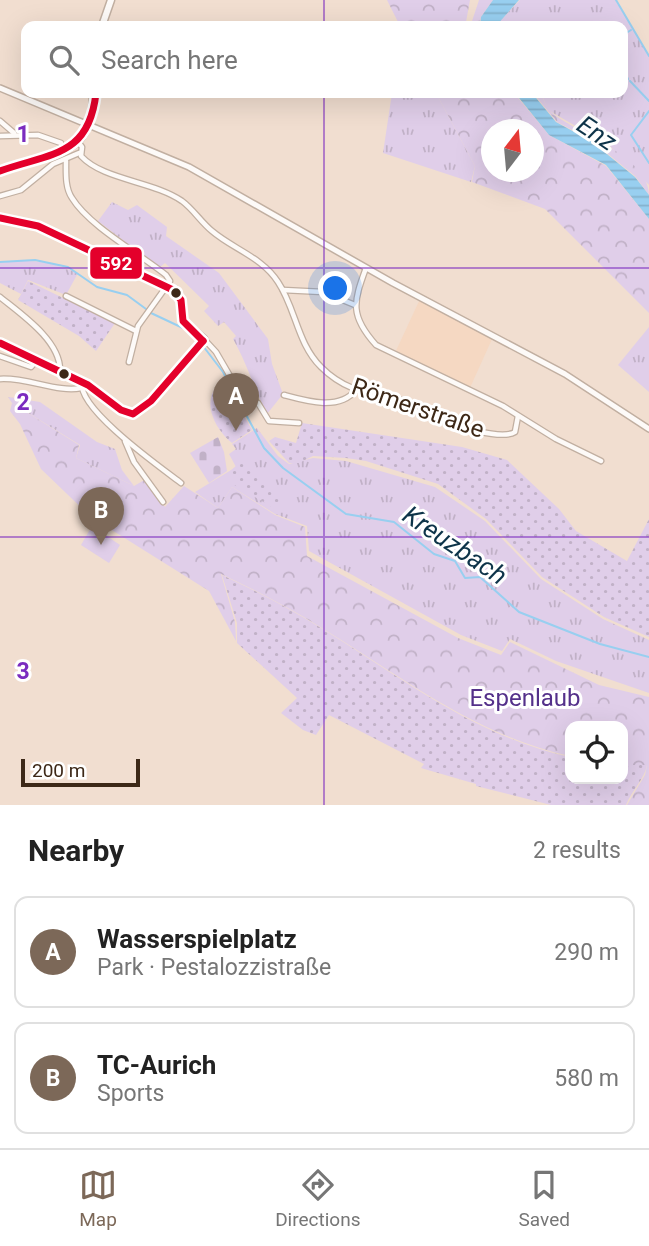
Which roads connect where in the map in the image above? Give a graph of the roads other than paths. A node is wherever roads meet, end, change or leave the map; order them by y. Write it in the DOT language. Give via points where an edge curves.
graph roads {
  1 [pos="111,0"];
  2 [pos="104,21"];
  3 [pos="0,88"];
  4 [pos="21,97"];
  5 [pos="24,98"];
  6 [pos="93,98"];
  7 [pos="0,121"];
  8 [pos="90,126"];
  9 [pos="15,134"];
  10 [pos="0,136"];
  11 [pos="79,143"];
  12 [pos="62,151"];
  13 [pos="79,153"];
  14 [pos="66,161"];
  15 [pos="0,171"];
  16 [pos="0,197"];
  17 [pos="0,218"];
  18 [pos="366,268"];
  19 [pos="167,288"];
  20 [pos="283,290"];
  21 [pos="66,296"];
  22 [pos="0,297"];
  23 [pos="355,305"];
  24 [pos="136,331"];
  25 [pos="202,342"];
  26 [pos="0,343"];
  27 [pos="0,356"];
  28 [pos="39,358"];
  29 [pos="129,362"];
  30 [pos="61,371"];
  31 [pos="0,379"];
  32 [pos="81,385"];
  33 [pos="356,390"];
  34 [pos="284,395"];
  35 [pos="518,416"];
  36 [pos="299,423"];
  37 [pos="649,429"];
  38 [pos="125,440"];
  39 [pos="601,461"];
  40 [pos="181,484"];
  41 [pos="163,502"];
  1 -- 2 [label="main road"];
  3 -- 4 [label="street"];
  5 -- 8 [label="street"];
  6 -- 8 [label="main road"];
  7 -- 9 [label="street"];
  8 -- 11 [label="main road"];
  8 -- 18 [label="street" via="196,171"];
  9 -- 10 [label="street"];
  9 -- 12 [label="street" via="51,138 61,143"];
  11 -- 12 [label="main road"];
  11 -- 13 [label="street"];
  12 -- 15 [label="main road"];
  13 -- 14 [label="street"];
  13 -- 20 [label="street, Römerstraße" via="92,166 183,202 214,233 264,265"];
  14 -- 16 [label="street" via="53,164 21,190"];
  14 -- 19 [label="street" via="74,202 166,275"];
  17 -- 19 [label="main road" via="38,226"];
  18 -- 23 [label="street"];
  18 -- 37 [label="street" via="573,379"];
  19 -- 24 [label="street"];
  19 -- 25 [label="main road" via="181,299 183,321"];
  20 -- 23 [label="street" via="323,292"];
  20 -- 33 [label="street, Römerstraße" via="307,349 333,377"];
  21 -- 24 [label="street"];
  22 -- 30 [label="street" via="53,349"];
  23 -- 35 [label="street" via="361,328 376,345"];
  24 -- 29 [label="street"];
  25 -- 32 [label="main road" via="140,411 129,414"];
  25 -- 36 [label="street" via="216,352 241,395 258,403 269,421"];
  26 -- 28 [label="main road"];
  27 -- 28 [label="street" via="32,367"];
  28 -- 30 [label="main road"];
  30 -- 32 [label="main road"];
  31 -- 32 [label="street" via="29,379 68,389"];
  32 -- 38 [label="street"];
  33 -- 34 [label="street" via="346,400 329,402"];
  33 -- 35 [label="street, Römerstraße" via="405,400 441,420 505,436 515,432"];
  35 -- 39 [label="street"];
  38 -- 40 [label="street"];
  38 -- 41 [label="street" via="134,462"];
}
